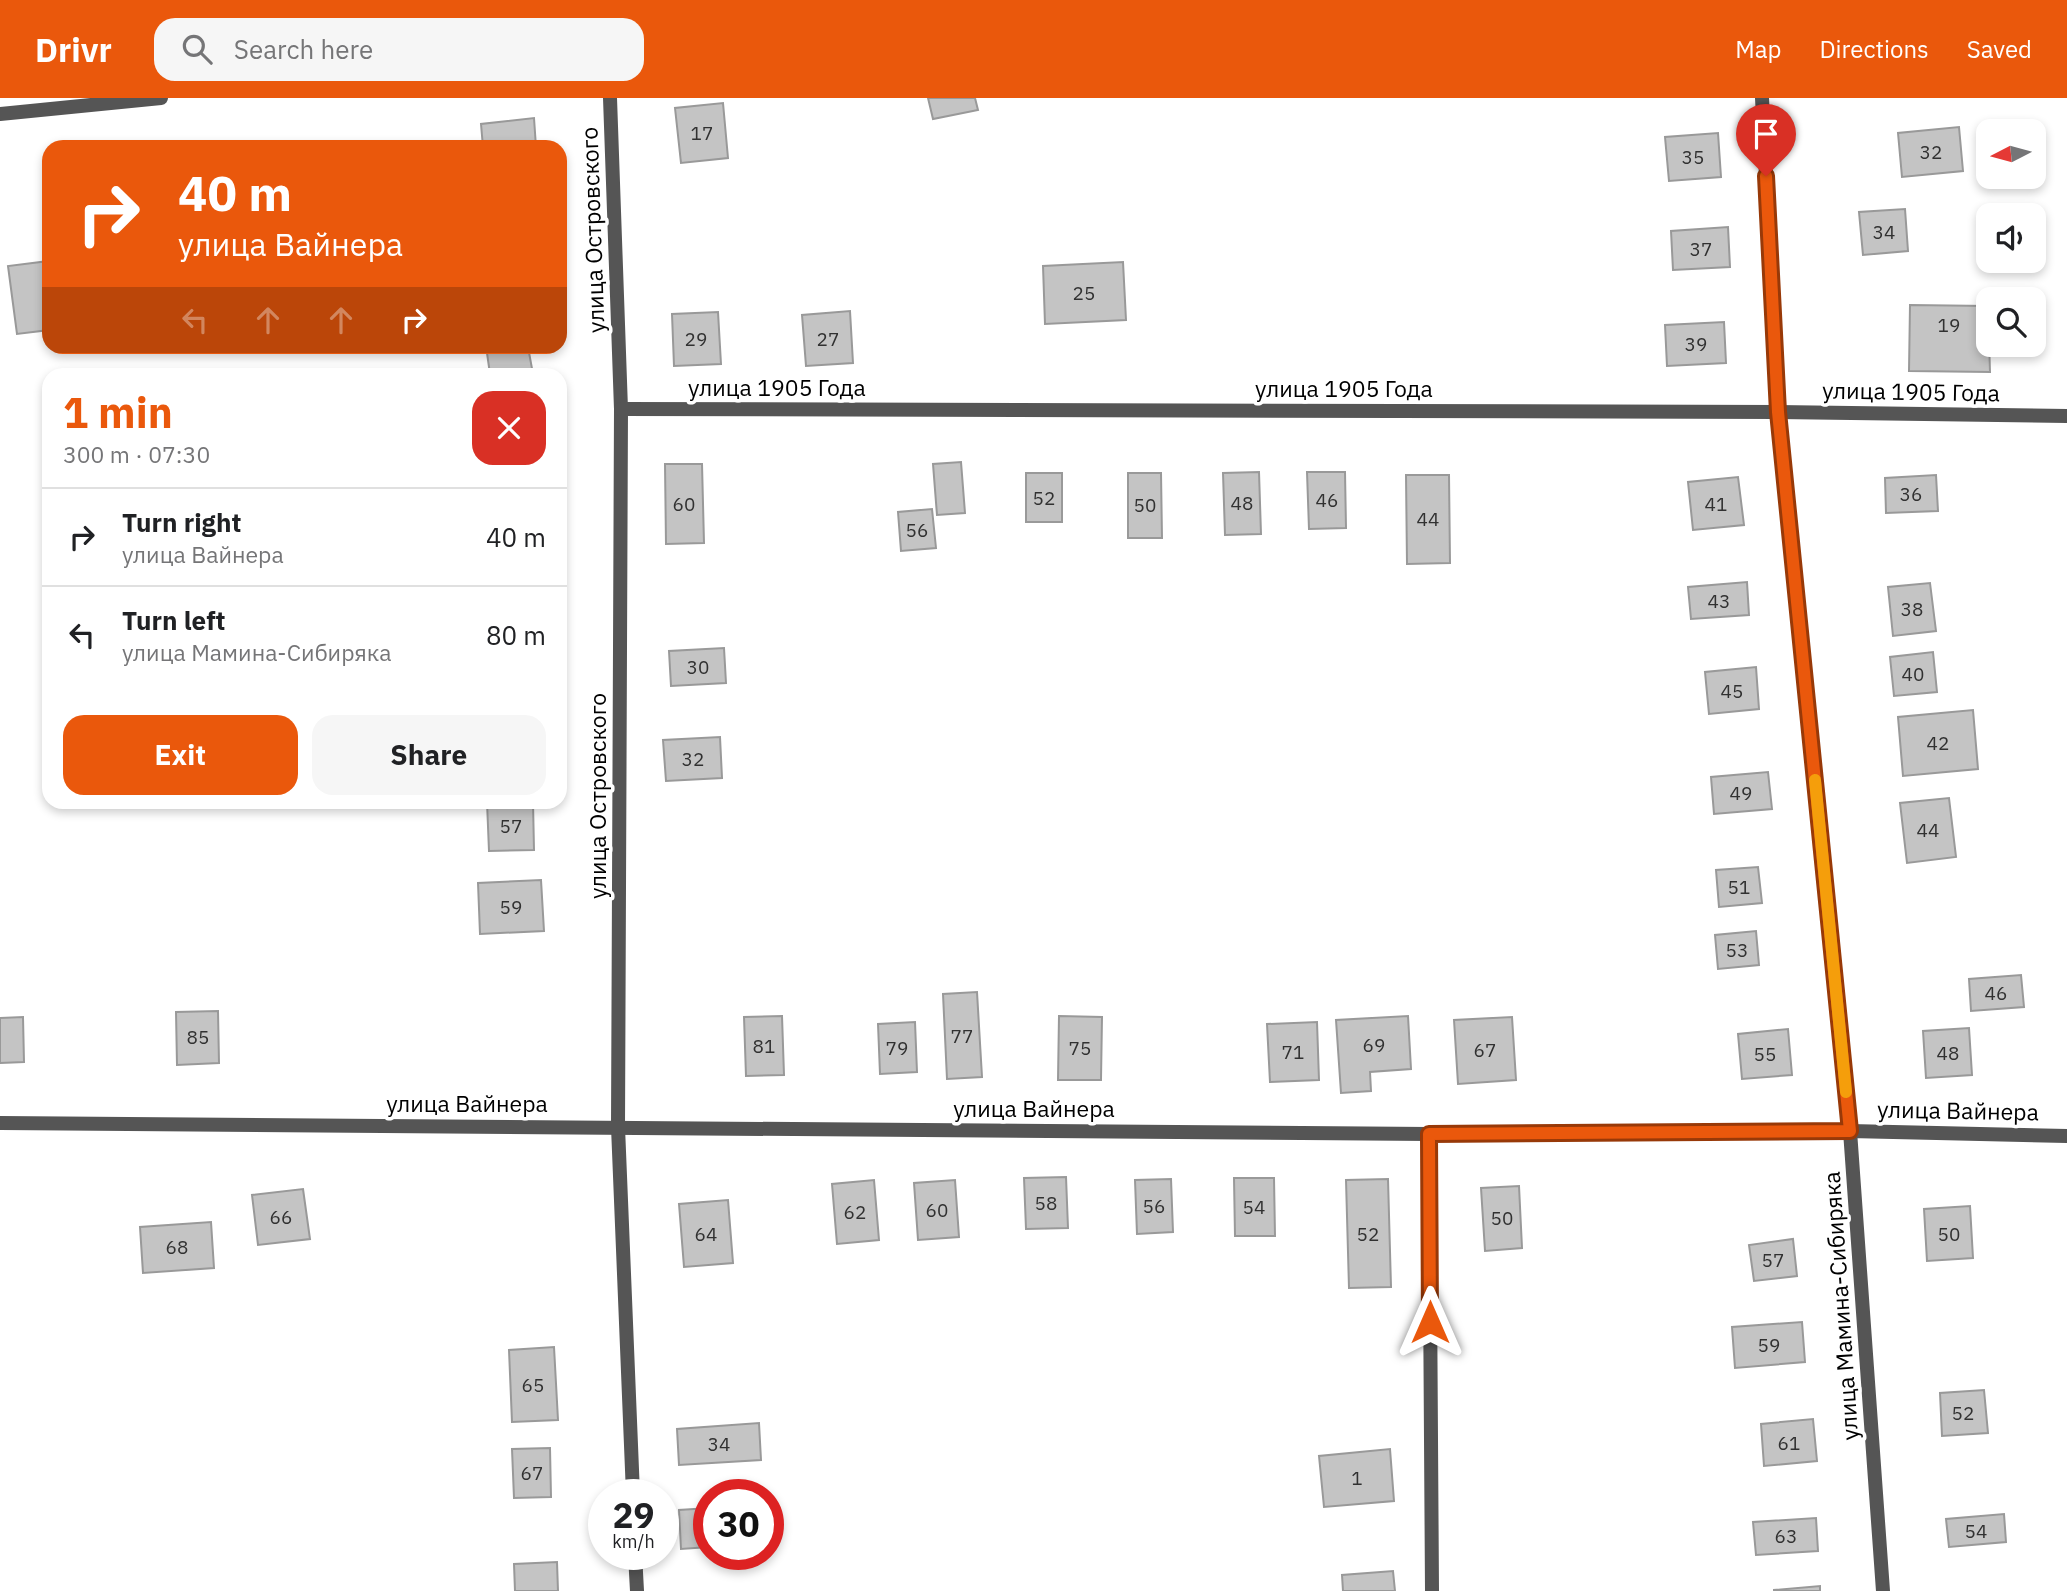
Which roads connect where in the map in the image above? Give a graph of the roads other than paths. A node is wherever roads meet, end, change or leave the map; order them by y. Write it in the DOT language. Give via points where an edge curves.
graph roads {
  1 [pos="161,98"];
  2 [pos="610,98"];
  3 [pos="1762,98"];
  4 [pos="0,114"];
  5 [pos="621,410"];
  6 [pos="1778,412"];
  7 [pos="2067,416"];
  8 [pos="0,1123"];
  9 [pos="618,1127"];
  10 [pos="1850,1131"];
  11 [pos="1429,1134"];
  12 [pos="2067,1136"];
  13 [pos="632,1479"];
  14 [pos="636,1570"];
  15 [pos="637,1591"];
  16 [pos="1433,1591"];
  17 [pos="1883,1591"];
  1 -- 4 [label="street"];
  2 -- 5 [label="street, улица Островского"];
  3 -- 6 [label="street, улица Мамина-Сибиряка"];
  5 -- 6 [label="street, улица 1905 Года"];
  5 -- 9 [label="street, улица Островского"];
  6 -- 7 [label="street, улица 1905 Года"];
  6 -- 10 [label="street, улица Мамина-Сибиряка"];
  8 -- 9 [label="street, улица Вайнера"];
  9 -- 11 [label="street, улица Вайнера"];
  9 -- 13 [label="street, улица Островского"];
  10 -- 11 [label="street, улица Вайнера"];
  10 -- 12 [label="street, улица Вайнера"];
  10 -- 17 [label="street, улица Мамина-Сибиряка"];
  11 -- 16 [label="street"];
  14 -- 15 [label="street"];
}
